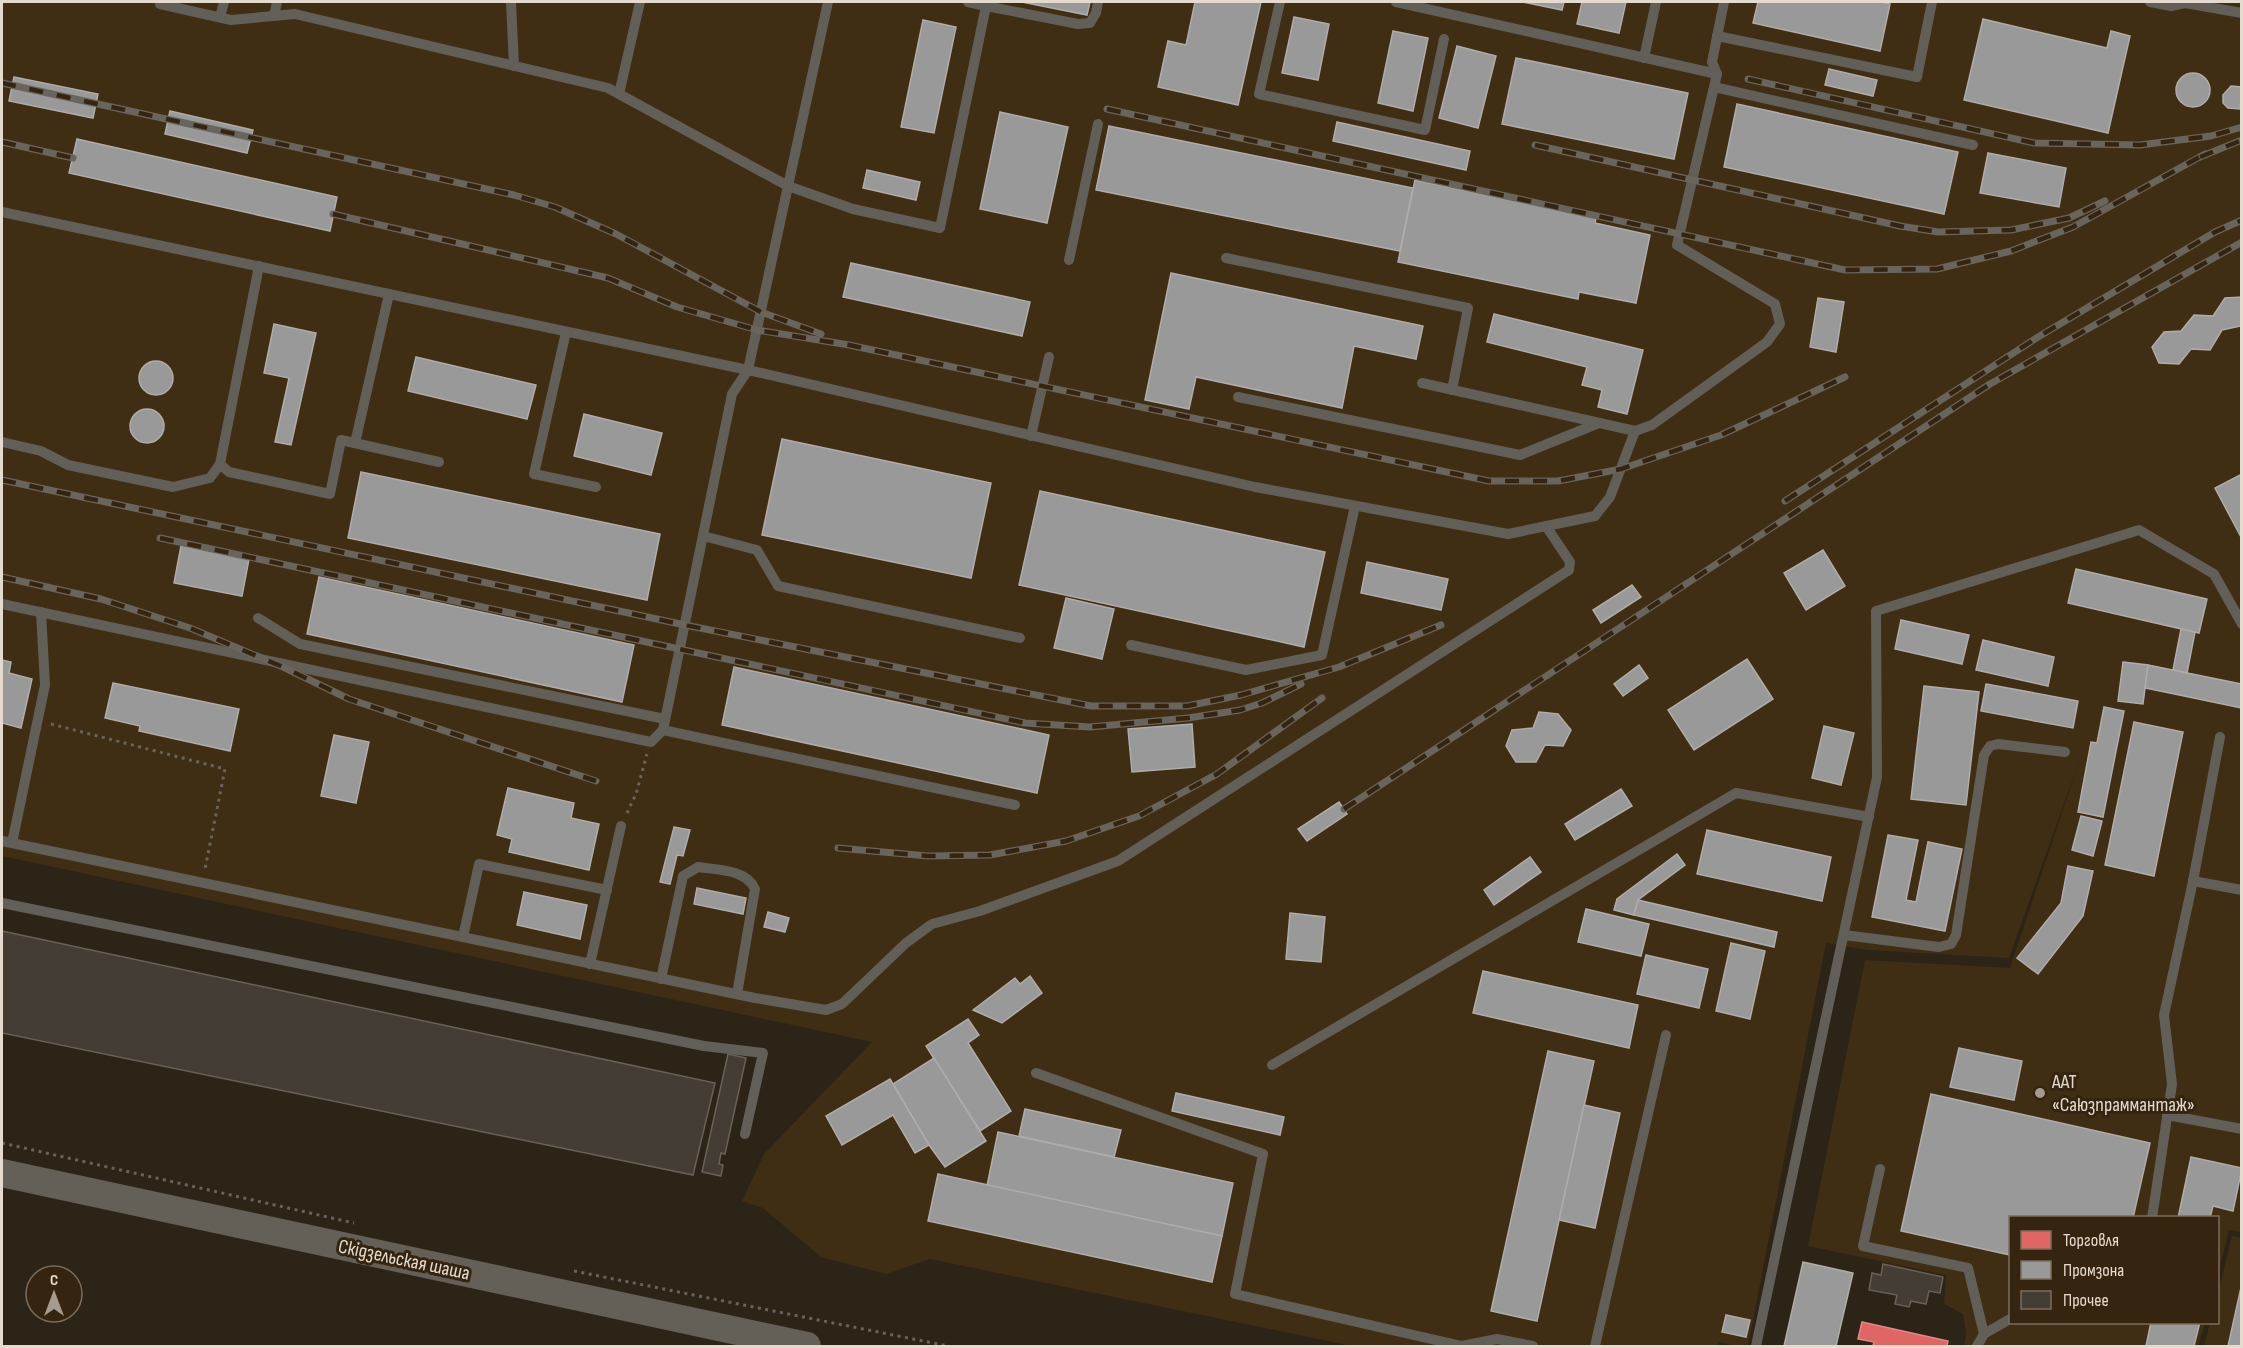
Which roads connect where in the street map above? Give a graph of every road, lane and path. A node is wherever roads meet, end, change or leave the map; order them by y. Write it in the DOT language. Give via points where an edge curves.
graph roads {
  1 [pos="160,2"];
  2 [pos="224,2"];
  3 [pos="278,2"];
  4 [pos="511,2"];
  5 [pos="640,2"];
  6 [pos="828,2"];
  7 [pos="968,2"];
  8 [pos="1098,2"];
  9 [pos="1280,2"];
  10 [pos="1396,2"];
  11 [pos="1656,2"];
  12 [pos="1724,2"];
  13 [pos="1932,2"];
  14 [pos="2150,2"];
  15 [pos="2185,2"];
  16 [pos="986,6"];
  17 [pos="2241,13"];
  18 [pos="274,16"];
  19 [pos="220,17"];
  20 [pos="1717,36"];
  21 [pos="1444,39"];
  22 [pos="1644,58"];
  23 [pos="514,66"];
  24 [pos="1717,74"];
  25 [pos="1714,87"];
  26 [pos="619,94"];
  27 [pos="1098,124"];
  28 [pos="1973,145"];
  29 [pos="788,186"];
  30 [pos="2,212"];
  31 [pos="1226,258"];
  32 [pos="1069,260"];
  33 [pos="259,266"];
  34 [pos="389,294"];
  35 [pos="566,332"];
  36 [pos="1049,357"];
  37 [pos="748,370"];
  38 [pos="1422,383"];
  39 [pos="1452,390"];
  40 [pos="1238,397"];
  41 [pos="1599,423"];
  42 [pos="1635,431"];
  43 [pos="1031,436"];
  44 [pos="2,442"];
  45 [pos="355,443"];
  46 [pos="440,462"];
  47 [pos="220,464"];
  48 [pos="596,487"];
  49 [pos="1355,506"];
  50 [pos="1546,526"];
  51 [pos="703,536"];
  52 [pos="2,604"];
  53 [pos="41,612"];
  54 [pos="258,618"];
  55 [pos="2241,624"];
  56 [pos="1020,638"];
  57 [pos="1131,645"];
  58 [pos="38,721"];
  59 [pos="664,724"];
  60 [pos="2220,737"];
  61 [pos="651,741"];
  62 [pos="2065,752"];
  63 [pos="1015,805"];
  64 [pos="1869,817"];
  65 [pos="621,826"];
  66 [pos="7,842"];
  67 [pos="2193,881"];
  68 [pos="203,883"];
  69 [pos="607,890"];
  70 [pos="2241,890"];
  71 [pos="2,903"];
  72 [pos="1844,935"];
  73 [pos="463,937"];
  74 [pos="590,964"];
  75 [pos="661,979"];
  76 [pos="737,994"];
  77 [pos="1666,1035"];
  78 [pos="1272,1065"];
  79 [pos="1036,1073"];
  80 [pos="2167,1115"];
  81 [pos="2241,1129"];
  82 [pos="745,1134"];
  83 [pos="2,1143"];
  84 [pos="1880,1169"];
  85 [pos="2,1173"];
  86 [pos="2152,1216"];
  87 [pos="361,1225"];
  88 [pos="569,1269"];
  89 [pos="2009,1320"];
  90 [pos="1984,1334"];
  91 [pos="807,1347"];
  92 [pos="948,1347"];
  93 [pos="1533,1347"];
  94 [pos="1595,1347"];
  95 [pos="1756,1347"];
  96 [pos="1977,1347"];
  1 -- 19 [label="lane"];
  2 -- 19 [label="lane"];
  3 -- 18 [label="lane"];
  4 -- 23 [label="lane"];
  5 -- 26 [label="lane"];
  6 -- 29 [label="lane"];
  7 -- 16 [label="lane"];
  8 -- 16 [label="lane" via="1090,23 1078,24"];
  9 -- 21 [label="lane" via="1259,94 1425,130"];
  10 -- 22 [label="lane"];
  11 -- 22 [label="lane"];
  12 -- 20 [label="lane"];
  13 -- 20 [label="lane" via="1917,77"];
  14 -- 15 [label="lane" via="2171,6"];
  15 -- 17 [label="lane"];
  16 -- 29 [label="lane" via="940,228 853,209"];
  18 -- 19 [label="lane" via="231,20"];
  18 -- 23 [label="lane" via="295,14"];
  20 -- 24 [label="lane" via="1712,62"];
  22 -- 24 [label="lane"];
  23 -- 26 [label="lane"];
  24 -- 25 [label="lane"];
  25 -- 28 [label="lane"];
  25 -- 42 [label="lane" via="1677,245 1775,304 1780,324 1767,342 1652,425"];
  26 -- 29 [label="lane"];
  27 -- 32 [label="lane"];
  29 -- 37 [label="lane"];
  30 -- 33 [label="lane"];
  31 -- 39 [label="lane" via="1468,309"];
  33 -- 34 [label="lane"];
  33 -- 47 [label="lane"];
  34 -- 35 [label="lane"];
  34 -- 45 [label="lane"];
  35 -- 37 [label="lane"];
  35 -- 48 [label="lane" via="534,474"];
  36 -- 43 [label="lane"];
  37 -- 43 [label="lane"];
  37 -- 51 [label="lane" via="732,394"];
  38 -- 39 [label="lane"];
  39 -- 41 [label="lane"];
  40 -- 41 [label="lane" via="1520,455"];
  41 -- 42 [label="lane"];
  42 -- 50 [label="lane" via="1610,497 1595,516"];
  43 -- 49 [label="lane"];
  44 -- 47 [label="lane" via="41,451 68,465 173,487 210,478"];
  45 -- 46 [label="lane"];
  45 -- 47 [label="lane" via="341,440 330,494 229,472"];
  49 -- 50 [label="lane" via="1508,534"];
  49 -- 57 [label="lane" via="1323,655 1246,670"];
  50 -- 76 [label="lane" via="1570,562 1569,570 1118,861 980,911 932,924 906,943 842,1004 826,1010"];
  51 -- 56 [label="lane" via="757,550 778,586"];
  51 -- 59 [label="lane"];
  52 -- 53 [label="lane"];
  53 -- 58 [label="lane" via="45,685"];
  53 -- 61 [label="lane"];
  54 -- 59 [label="lane" via="300,644"];
  55 -- 64 [label="lane" via="2214,574 2139,531 1876,611 1877,777"];
  58 -- 66 [label="lane"];
  58 -- 68 [label="path" via="225,769"];
  59 -- 61 [label="lane"];
  59 -- 63 [label="lane"];
  60 -- 67 [label="lane"];
  61 -- 65 [label="path" via="636,794"];
  62 -- 72 [label="lane" via="1998,744 1990,746 1984,755 1956,935 1951,944 1939,947"];
  64 -- 72 [label="lane"];
  64 -- 78 [label="lane" via="1736,793"];
  65 -- 69 [label="lane"];
  66 -- 68 [label="lane"];
  67 -- 70 [label="lane"];
  67 -- 80 [label="lane" via="2164,1015 2172,1084"];
  68 -- 73 [label="lane"];
  69 -- 73 [label="lane" via="479,864"];
  69 -- 74 [label="lane"];
  71 -- 82 [label="lane" via="704,1046 763,1053"];
  72 -- 95 [label="lane"];
  73 -- 74 [label="lane"];
  74 -- 75 [label="lane"];
  75 -- 76 [label="lane"];
  75 -- 76 [label="lane" via="682,876 698,867 744,875 755,889"];
  77 -- 94 [label="lane"];
  79 -- 93 [label="lane" via="1263,1154 1235,1294 1462,1346 1497,1339"];
  80 -- 81 [label="lane"];
  80 -- 86 [label="lane"];
  83 -- 87 [label="path"];
  84 -- 90 [label="lane" via="1863,1246 1968,1268"];
  85 -- 91 [label="street, Скідзельская шаша"];
  88 -- 92 [label="path"];
  89 -- 90 [label="lane"];
  90 -- 96 [label="lane"];
}
